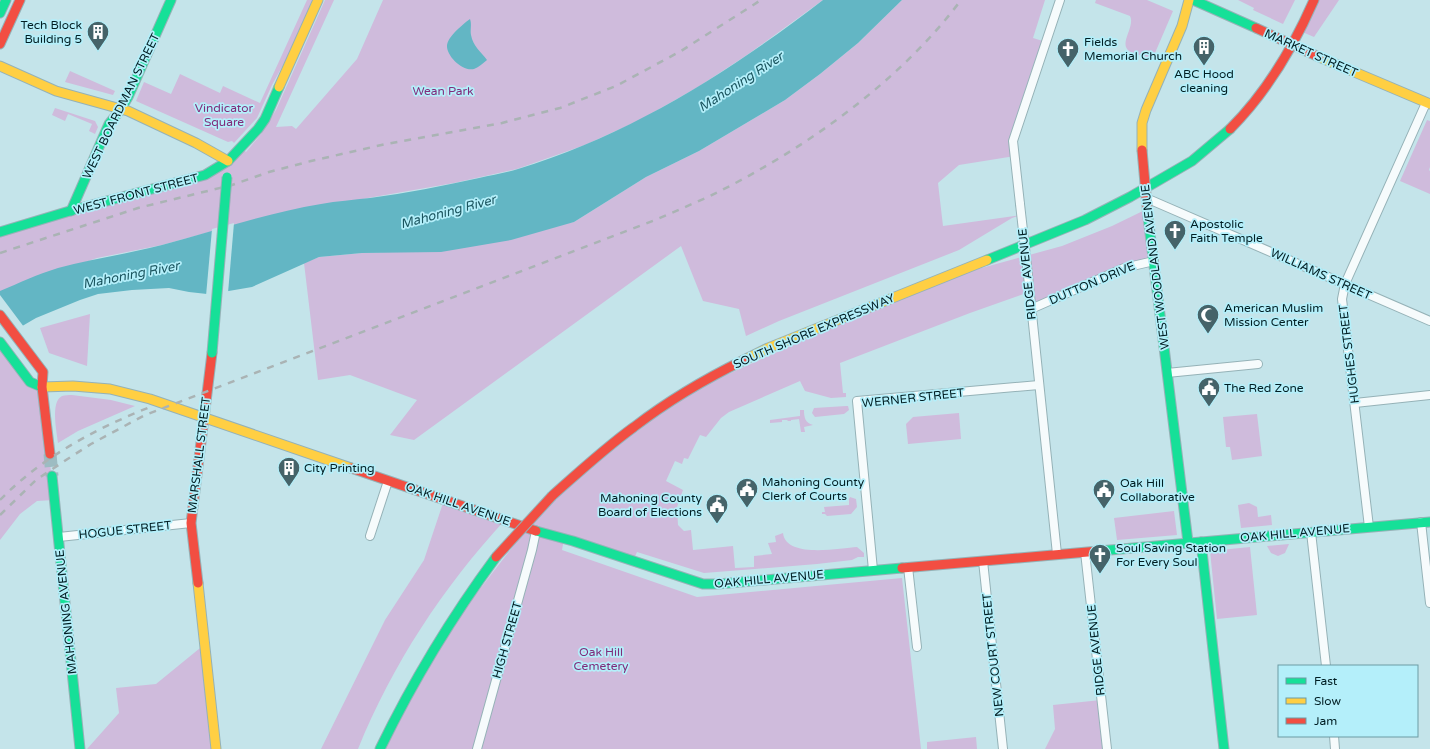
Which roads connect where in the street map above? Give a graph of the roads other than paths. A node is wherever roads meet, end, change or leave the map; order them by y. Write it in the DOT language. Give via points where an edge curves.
graph roads {
  1 [pos="6,0"];
  2 [pos="20,0"];
  3 [pos="170,0"];
  4 [pos="318,0"];
  5 [pos="1060,0"];
  6 [pos="1189,0"];
  7 [pos="1193,0"];
  8 [pos="1314,0"];
  9 [pos="0,13"];
  10 [pos="0,44"];
  11 [pos="0,66"];
  12 [pos="1428,103"];
  13 [pos="121,109"];
  14 [pos="228,161"];
  15 [pos="1146,198"];
  16 [pos="71,211"];
  17 [pos="0,232"];
  18 [pos="1154,261"];
  19 [pos="1345,284"];
  20 [pos="1031,309"];
  21 [pos="0,315"];
  22 [pos="1430,321"];
  23 [pos="0,342"];
  24 [pos="1258,364"];
  25 [pos="1167,372"];
  26 [pos="1039,385"];
  27 [pos="42,387"];
  28 [pos="1430,395"];
  29 [pos="1355,403"];
  30 [pos="204,418"];
  31 [pos="50,454"];
  32 [pos="52,476"];
  33 [pos="388,481"];
  34 [pos="1426,522"];
  35 [pos="191,523"];
  36 [pos="1369,527"];
  37 [pos="536,531"];
  38 [pos="1312,532"];
  39 [pos="370,536"];
  40 [pos="58,537"];
  41 [pos="1188,542"];
  42 [pos="1201,542"];
  43 [pos="1086,552"];
  44 [pos="1057,554"];
  45 [pos="983,561"];
  46 [pos="908,567"];
  47 [pos="873,570"];
  48 [pos="1430,603"];
  49 [pos="917,647"];
  50 [pos="1326,665"];
  51 [pos="1334,737"];
  52 [pos="80,749"];
  53 [pos="216,749"];
  54 [pos="380,749"];
  55 [pos="476,749"];
  56 [pos="1003,749"];
  57 [pos="1107,749"];
  58 [pos="1224,749"];
  59 [pos="1335,749"];
  1 -- 9 [label="main road"];
  2 -- 10 [label="main road"];
  3 -- 13 [label="main road, WEST BOARDMAN STREET"];
  4 -- 14 [label="main road, WEST FRONT STREET" via="265,119"];
  5 -- 20 [label="street, RIDGE AVENUE, bridge" via="1013,141"];
  6 -- 15 [label="main road, WEST WOODLAND AVENUE, bridge" via="1182,26 1142,123"];
  7 -- 12 [label="main road, MARKET STREET, bridge"];
  8 -- 54 [label="main road, SOUTH SHORE EXPRESSWAY, bridge" via="1275,75 1250,109 1224,135 1184,167 1085,220 743,360 677,397 610,446 552,496 496,556 432,652"];
  11 -- 13 [label="main road" via="56,91"];
  12 -- 19 [label="street, HUGHES STREET"];
  13 -- 14 [label="main road" via="196,143"];
  13 -- 16 [label="main road, WEST BOARDMAN STREET" via="109,124"];
  14 -- 16 [label="main road, WEST FRONT STREET" via="205,175"];
  14 -- 30 [label="main road, MARSHALL STREET, bridge"];
  15 -- 18 [label="main road, WEST WOODLAND AVENUE, bridge"];
  15 -- 19 [label="street, WILLIAMS STREET"];
  16 -- 17 [label="main road, WEST FRONT STREET"];
  18 -- 20 [label="street, DUTTON DRIVE" via="1124,268"];
  18 -- 25 [label="main road, WEST WOODLAND AVENUE"];
  19 -- 22 [label="street, WILLIAMS STREET"];
  19 -- 29 [label="street, HUGHES STREET" via="1342,299"];
  20 -- 26 [label="street, RIDGE AVENUE"];
  21 -- 27 [label="main road" via="42,372"];
  23 -- 27 [label="main road" via="30,382"];
  24 -- 25 [label="street"];
  25 -- 41 [label="main road, WEST WOODLAND AVENUE"];
  26 -- 44 [label="street, RIDGE AVENUE"];
  26 -- 47 [label="street, WERNER STREET" via="857,401"];
  27 -- 30 [label="main road, OAK HILL AVENUE" via="110,389 150,399"];
  27 -- 31 [label="main road"];
  28 -- 29 [label="street"];
  29 -- 36 [label="street, HUGHES STREET"];
  30 -- 33 [label="main road, OAK HILL AVENUE"];
  30 -- 35 [label="main road, MARSHALL STREET"];
  32 -- 40 [label="main road, MAHONING AVENUE"];
  33 -- 37 [label="main road, OAK HILL AVENUE"];
  33 -- 39 [label="street"];
  34 -- 36 [label="main road, OAK HILL AVENUE"];
  34 -- 48 [label="street"];
  35 -- 40 [label="street, HOGUE STREET"];
  35 -- 53 [label="main road, MARSHALL STREET"];
  36 -- 38 [label="main road, OAK HILL AVENUE"];
  37 -- 47 [label="main road, OAK HILL AVENUE" via="703,584"];
  37 -- 55 [label="street, HIGH STREET"];
  38 -- 42 [label="main road, OAK HILL AVENUE"];
  38 -- 50 [label="street"];
  40 -- 52 [label="main road, MAHONING AVENUE"];
  41 -- 42 [label="main road, OAK HILL AVENUE"];
  41 -- 43 [label="main road, OAK HILL AVENUE"];
  42 -- 58 [label="main road"];
  43 -- 44 [label="main road, OAK HILL AVENUE"];
  43 -- 57 [label="street, RIDGE AVENUE"];
  44 -- 45 [label="main road, OAK HILL AVENUE"];
  45 -- 46 [label="main road, OAK HILL AVENUE"];
  45 -- 56 [label="street, NEW COURT STREET"];
  46 -- 47 [label="main road, OAK HILL AVENUE"];
  46 -- 49 [label="street"];
  51 -- 59 [label="street"];
}
